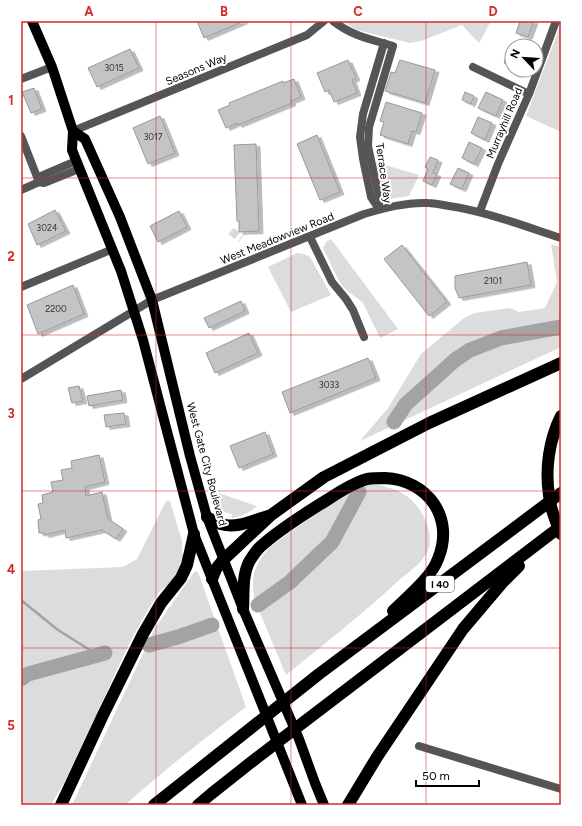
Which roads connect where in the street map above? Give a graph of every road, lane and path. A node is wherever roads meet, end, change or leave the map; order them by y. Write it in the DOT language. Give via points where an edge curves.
graph roads {
  1 [pos="32,21"];
  2 [pos="324,21"];
  3 [pos="333,21"];
  4 [pos="556,21"];
  5 [pos="384,43"];
  6 [pos="52,67"];
  7 [pos="473,67"];
  8 [pos="21,80"];
  9 [pos="529,94"];
  10 [pos="73,131"];
  11 [pos="21,136"];
  12 [pos="77,165"];
  13 [pos="39,182"];
  14 [pos="21,190"];
  15 [pos="379,209"];
  16 [pos="480,211"];
  17 [pos="310,237"];
  18 [pos="561,238"];
  19 [pos="112,249"];
  20 [pos="21,287"];
  21 [pos="152,300"];
  22 [pos="134,312"];
  23 [pos="364,337"];
  24 [pos="561,363"];
  25 [pos="21,379"];
  26 [pos="561,416"];
  27 [pos="561,493"];
  28 [pos="271,515"];
  29 [pos="207,517"];
  30 [pos="560,529"];
  31 [pos="194,534"];
  32 [pos="223,560"];
  33 [pos="212,579"];
  34 [pos="243,609"];
  35 [pos="323,671"];
  36 [pos="419,746"];
  37 [pos="561,789"];
  38 [pos="211,794"];
  39 [pos="61,805"];
  40 [pos="154,805"];
  41 [pos="198,805"];
  42 [pos="204,805"];
  43 [pos="302,805"];
  44 [pos="324,805"];
  45 [pos="348,805"];
  1 -- 6 [label="main road, West Gate City Boulevard"];
  2 -- 10 [label="street, Seasons Way" via="307,35"];
  3 -- 5 [label="street" via="348,32"];
  4 -- 9 [label="street, Murrayhill Road"];
  5 -- 15 [label="street, Terrace Way" via="363,114 360,136 371,197"];
  5 -- 15 [label="street, Terrace Way" via="392,46 369,127 368,146 379,197"];
  6 -- 8 [label="street"];
  6 -- 10 [label="main road, West Gate City Boulevard"];
  7 -- 9 [label="street"];
  9 -- 16 [label="street, Murrayhill Road"];
  10 -- 12 [label="main road, West Gate City Boulevard" via="72,150"];
  10 -- 21 [label="main road, West Gate City Boulevard" via="85,139 120,217"];
  11 -- 13 [label="street"];
  12 -- 13 [label="street" via="42,176"];
  12 -- 19 [label="main road, West Gate City Boulevard"];
  13 -- 14 [label="street"];
  15 -- 16 [label="street, West Meadowview Road" via="403,204 428,203"];
  15 -- 17 [label="street, West Meadowview Road"];
  16 -- 18 [label="street, West Meadowview Road"];
  17 -- 21 [label="street, West Meadowview Road"];
  17 -- 23 [label="street" via="332,282 353,310"];
  19 -- 20 [label="street"];
  19 -- 22 [label="main road, West Gate City Boulevard"];
  21 -- 22 [label="street, West Meadowview Road"];
  21 -- 29 [label="main road, West Gate City Boulevard"];
  22 -- 25 [label="street, West Meadowview Road"];
  22 -- 31 [label="main road, West Gate City Boulevard"];
  24 -- 28 [label="highway" via="330,473"];
  26 -- 30 [label="highway" via="549,452 548,469 549,496"];
  27 -- 35 [label="highway, I 40"];
  28 -- 29 [label="highway" via="231,526"];
  28 -- 32 [label="highway"];
  29 -- 32 [label="main road, West Gate City Boulevard"];
  30 -- 38 [label="highway, I 40"];
  30 -- 45 [label="highway" via="502,583 462,629"];
  31 -- 33 [label="main road, West Gate City Boulevard"];
  31 -- 39 [label="highway" via="187,565 181,578 161,603 143,634"];
  32 -- 33 [label="highway"];
  32 -- 34 [label="main road, West Gate City Boulevard"];
  33 -- 43 [label="main road, West Gate City Boulevard"];
  34 -- 35 [label="highway" via="244,576 249,562 259,548 301,516 338,493 368,479 399,479 425,492 440,514 443,529 438,560 419,585 376,628"];
  34 -- 44 [label="main road, West Gate City Boulevard" via="299,739"];
  35 -- 40 [label="highway, I 40"];
  36 -- 37 [label="street"];
  38 -- 41 [label="highway, I 40"];
  38 -- 42 [label="highway"];
}
